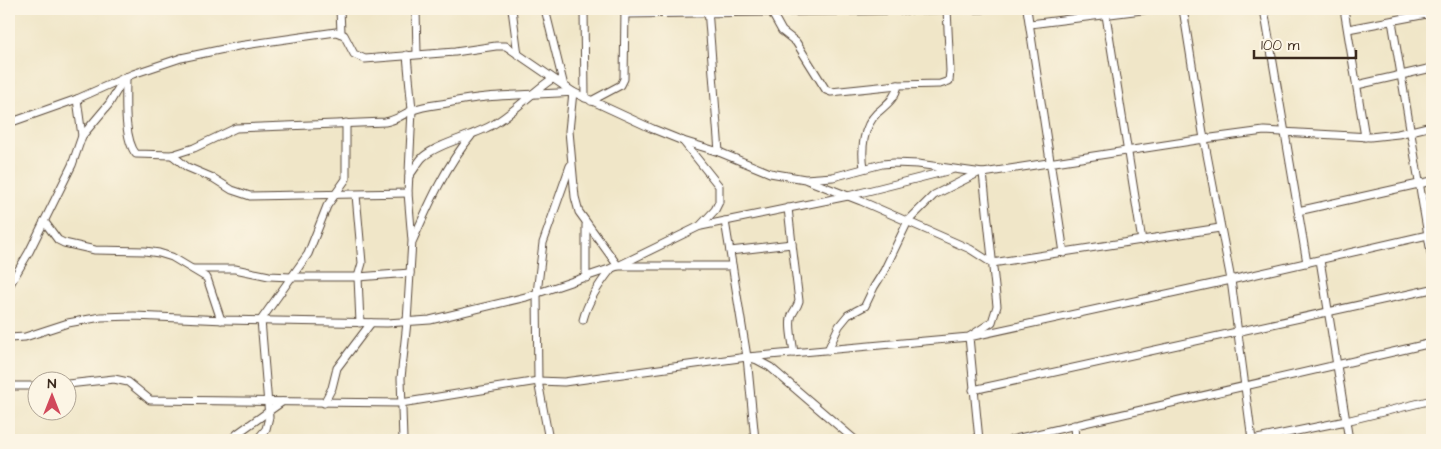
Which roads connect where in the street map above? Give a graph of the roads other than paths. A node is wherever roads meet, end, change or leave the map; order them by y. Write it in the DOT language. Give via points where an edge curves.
graph roads {
  1 [pos="340,9"];
  2 [pos="416,9"];
  3 [pos="512,9"];
  4 [pos="545,9"];
  5 [pos="584,9"];
  6 [pos="983,9"];
  7 [pos="1027,9"];
  8 [pos="1150,9"];
  9 [pos="1183,9"];
  10 [pos="1264,9"];
  11 [pos="1344,9"];
  12 [pos="947,10"];
  13 [pos="708,11"];
  14 [pos="1105,11"];
  15 [pos="625,12"];
  16 [pos="1429,12"];
  17 [pos="772,13"];
  18 [pos="1392,21"];
  19 [pos="1030,24"];
  20 [pos="1348,29"];
  21 [pos="341,33"];
  22 [pos="417,54"];
  23 [pos="407,55"];
  24 [pos="518,55"];
  25 [pos="1432,68"];
  26 [pos="1402,75"];
  27 [pos="126,77"];
  28 [pos="552,79"];
  29 [pos="898,85"];
  30 [pos="1357,85"];
  31 [pos="564,86"];
  32 [pos="573,92"];
  33 [pos="530,95"];
  34 [pos="588,99"];
  35 [pos="77,100"];
  36 [pos="412,110"];
  37 [pos="9,123"];
  38 [pos="346,123"];
  39 [pos="1432,126"];
  40 [pos="1284,131"];
  41 [pos="1411,131"];
  42 [pos="82,136"];
  43 [pos="472,136"];
  44 [pos="1365,137"];
  45 [pos="1204,139"];
  46 [pos="683,141"];
  47 [pos="1128,150"];
  48 [pos="719,152"];
  49 [pos="172,155"];
  50 [pos="571,161"];
  51 [pos="1051,162"];
  52 [pos="864,168"];
  53 [pos="956,169"];
  54 [pos="980,173"];
  55 [pos="409,176"];
  56 [pos="805,180"];
  57 [pos="1432,182"];
  58 [pos="1420,184"];
  59 [pos="408,193"];
  60 [pos="356,195"];
  61 [pos="334,196"];
  62 [pos="848,196"];
  63 [pos="788,208"];
  64 [pos="1298,210"];
  65 [pos="44,221"];
  66 [pos="725,221"];
  67 [pos="908,222"];
  68 [pos="586,224"];
  69 [pos="700,226"];
  70 [pos="1220,228"];
  71 [pos="1430,235"];
  72 [pos="412,241"];
  73 [pos="1142,241"];
  74 [pos="792,244"];
  75 [pos="730,251"];
  76 [pos="1064,253"];
  77 [pos="1432,259"];
  78 [pos="1320,260"];
  79 [pos="1307,263"];
  80 [pos="992,264"];
  81 [pos="732,266"];
  82 [pos="615,267"];
  83 [pos="192,269"];
  84 [pos="410,273"];
  85 [pos="291,277"];
  86 [pos="358,277"];
  87 [pos="586,278"];
  88 [pos="1231,280"];
  89 [pos="9,286"];
  90 [pos="1432,289"];
  91 [pos="537,293"];
  92 [pos="1329,312"];
  93 [pos="221,320"];
  94 [pos="261,320"];
  95 [pos="583,320"];
  96 [pos="407,322"];
  97 [pos="360,323"];
  98 [pos="371,323"];
  99 [pos="1238,332"];
  100 [pos="969,337"];
  101 [pos="9,338"];
  102 [pos="1432,343"];
  103 [pos="828,350"];
  104 [pos="794,353"];
  105 [pos="747,358"];
  106 [pos="1337,365"];
  107 [pos="538,381"];
  108 [pos="78,383"];
  109 [pos="9,386"];
  110 [pos="28,386"];
  111 [pos="1244,387"];
  112 [pos="973,390"];
  113 [pos="1432,400"];
  114 [pos="268,401"];
  115 [pos="282,402"];
  116 [pos="324,403"];
  117 [pos="402,403"];
  118 [pos="268,412"];
  119 [pos="1346,421"];
  120 [pos="1074,425"];
  121 [pos="231,440"];
  122 [pos="257,440"];
  123 [pos="403,440"];
  124 [pos="549,440"];
  125 [pos="755,440"];
  126 [pos="855,440"];
  127 [pos="979,440"];
  128 [pos="1011,440"];
  129 [pos="1075,440"];
  130 [pos="1251,440"];
  131 [pos="1349,440"];
  1 -- 21 [label="street"];
  2 -- 22 [label="street"];
  3 -- 24 [label="street"];
  4 -- 31 [label="street"];
  5 -- 34 [label="street"];
  6 -- 12 [label="street"];
  7 -- 19 [label="street"];
  8 -- 14 [label="street"];
  9 -- 45 [label="street"];
  10 -- 40 [label="street"];
  11 -- 20 [label="street"];
  12 -- 17 [label="street"];
  12 -- 29 [label="street" via="949,80 940,84"];
  13 -- 15 [label="street"];
  13 -- 17 [label="street"];
  13 -- 48 [label="street"];
  14 -- 19 [label="street"];
  14 -- 47 [label="street"];
  15 -- 34 [label="street" via="624,79 621,85"];
  16 -- 18 [label="street"];
  17 -- 29 [label="street" via="782,31 796,42 826,90"];
  18 -- 20 [label="street"];
  18 -- 26 [label="street"];
  19 -- 51 [label="street"];
  20 -- 30 [label="street"];
  21 -- 23 [label="street" via="354,54 365,59"];
  21 -- 27 [label="street" via="238,46 181,58"];
  22 -- 23 [label="street"];
  22 -- 24 [label="street" via="506,46"];
  23 -- 36 [label="street"];
  24 -- 28 [label="street"];
  25 -- 26 [label="street"];
  26 -- 30 [label="street"];
  26 -- 41 [label="street"];
  27 -- 35 [label="street"];
  27 -- 42 [label="street" via="109,104"];
  27 -- 49 [label="street" via="131,148 136,154"];
  28 -- 31 [label="street"];
  28 -- 33 [label="street"];
  29 -- 52 [label="street" via="891,101 870,121 862,155"];
  30 -- 44 [label="street"];
  31 -- 32 [label="street"];
  32 -- 33 [label="street"];
  32 -- 34 [label="street"];
  32 -- 50 [label="street" via="569,131"];
  33 -- 36 [label="street" via="459,101"];
  33 -- 43 [label="street" via="496,124"];
  34 -- 46 [label="street"];
  35 -- 37 [label="street"];
  35 -- 42 [label="street"];
  36 -- 38 [label="street" via="395,121"];
  36 -- 55 [label="street"];
  38 -- 49 [label="street" via="236,128"];
  38 -- 61 [label="street" via="346,179"];
  39 -- 41 [label="street"];
  40 -- 44 [label="street"];
  40 -- 45 [label="street"];
  40 -- 64 [label="street"];
  41 -- 44 [label="street"];
  41 -- 58 [label="street"];
  42 -- 65 [label="street" via="72,165"];
  43 -- 55 [label="street" via="430,152"];
  43 -- 72 [label="street" via="451,163"];
  45 -- 47 [label="street"];
  45 -- 70 [label="street"];
  46 -- 48 [label="street"];
  46 -- 69 [label="street" via="718,186 715,210"];
  47 -- 51 [label="street"];
  47 -- 73 [label="street"];
  48 -- 56 [label="street" via="770,173"];
  49 -- 61 [label="street" via="188,167 250,196"];
  50 -- 68 [label="street" via="575,197"];
  50 -- 91 [label="street" via="543,243"];
  51 -- 54 [label="street"];
  51 -- 76 [label="street"];
  52 -- 53 [label="street" via="894,163"];
  52 -- 56 [label="street" via="833,177"];
  53 -- 54 [label="street"];
  53 -- 62 [label="street"];
  54 -- 67 [label="street" via="934,195"];
  54 -- 80 [label="street"];
  55 -- 59 [label="street"];
  56 -- 62 [label="street"];
  57 -- 58 [label="street"];
  58 -- 64 [label="street"];
  58 -- 71 [label="street"];
  59 -- 60 [label="street"];
  59 -- 72 [label="street"];
  60 -- 61 [label="street"];
  60 -- 86 [label="street" via="362,263"];
  61 -- 85 [label="street" via="308,254"];
  62 -- 63 [label="street"];
  62 -- 67 [label="street"];
  63 -- 66 [label="street"];
  63 -- 74 [label="street"];
  64 -- 79 [label="street"];
  65 -- 83 [label="street" via="64,243 95,250 158,253"];
  65 -- 89 [label="street"];
  66 -- 69 [label="street"];
  66 -- 75 [label="street"];
  67 -- 80 [label="street" via="970,249"];
  67 -- 103 [label="street" via="865,306 848,315"];
  68 -- 82 [label="street"];
  68 -- 87 [label="street"];
  69 -- 82 [label="street"];
  70 -- 73 [label="street"];
  70 -- 88 [label="street"];
  71 -- 77 [label="street"];
  71 -- 78 [label="street"];
  72 -- 84 [label="street"];
  73 -- 76 [label="street"];
  74 -- 75 [label="street"];
  74 -- 104 [label="street" via="799,301 791,320"];
  75 -- 81 [label="street"];
  76 -- 80 [label="street"];
  78 -- 79 [label="street"];
  78 -- 92 [label="street"];
  79 -- 88 [label="street"];
  80 -- 100 [label="street" via="996,314 992,322"];
  81 -- 82 [label="street"];
  81 -- 105 [label="street"];
  82 -- 87 [label="street"];
  82 -- 95 [label="street" via="597,287"];
  83 -- 85 [label="street" via="235,269"];
  83 -- 93 [label="street" via="207,278"];
  84 -- 86 [label="street"];
  84 -- 96 [label="street"];
  85 -- 86 [label="street"];
  85 -- 94 [label="street"];
  86 -- 97 [label="street"];
  87 -- 91 [label="street"];
  88 -- 99 [label="street"];
  88 -- 100 [label="street"];
  90 -- 92 [label="street"];
  91 -- 96 [label="street" via="430,320"];
  91 -- 107 [label="street"];
  92 -- 99 [label="street"];
  92 -- 106 [label="street"];
  93 -- 94 [label="street"];
  93 -- 101 [label="street" via="101,317 68,323 25,337"];
  94 -- 97 [label="street"];
  94 -- 114 [label="street"];
  96 -- 98 [label="street"];
  96 -- 117 [label="street" via="401,378"];
  97 -- 98 [label="street"];
  98 -- 116 [label="street" via="337,368"];
  99 -- 111 [label="street"];
  99 -- 112 [label="street"];
  100 -- 103 [label="street"];
  100 -- 112 [label="street"];
  102 -- 106 [label="street"];
  103 -- 104 [label="street"];
  104 -- 105 [label="street"];
  105 -- 107 [label="street" via="564,382"];
  105 -- 125 [label="street"];
  105 -- 126 [label="street" via="770,367"];
  106 -- 111 [label="street"];
  106 -- 119 [label="street"];
  107 -- 117 [label="street"];
  107 -- 124 [label="street"];
  108 -- 114 [label="street" via="114,379 128,382 150,400"];
  109 -- 110 [label="street"];
  111 -- 120 [label="street"];
  111 -- 130 [label="street"];
  112 -- 127 [label="street"];
  113 -- 119 [label="street"];
  114 -- 115 [label="street"];
  114 -- 118 [label="street"];
  115 -- 116 [label="street"];
  115 -- 118 [label="street"];
  116 -- 117 [label="street"];
  117 -- 123 [label="street"];
  118 -- 121 [label="street"];
  118 -- 122 [label="street" via="266,429"];
  119 -- 130 [label="street"];
  119 -- 131 [label="street"];
  120 -- 128 [label="street"];
  120 -- 129 [label="street"];
}
